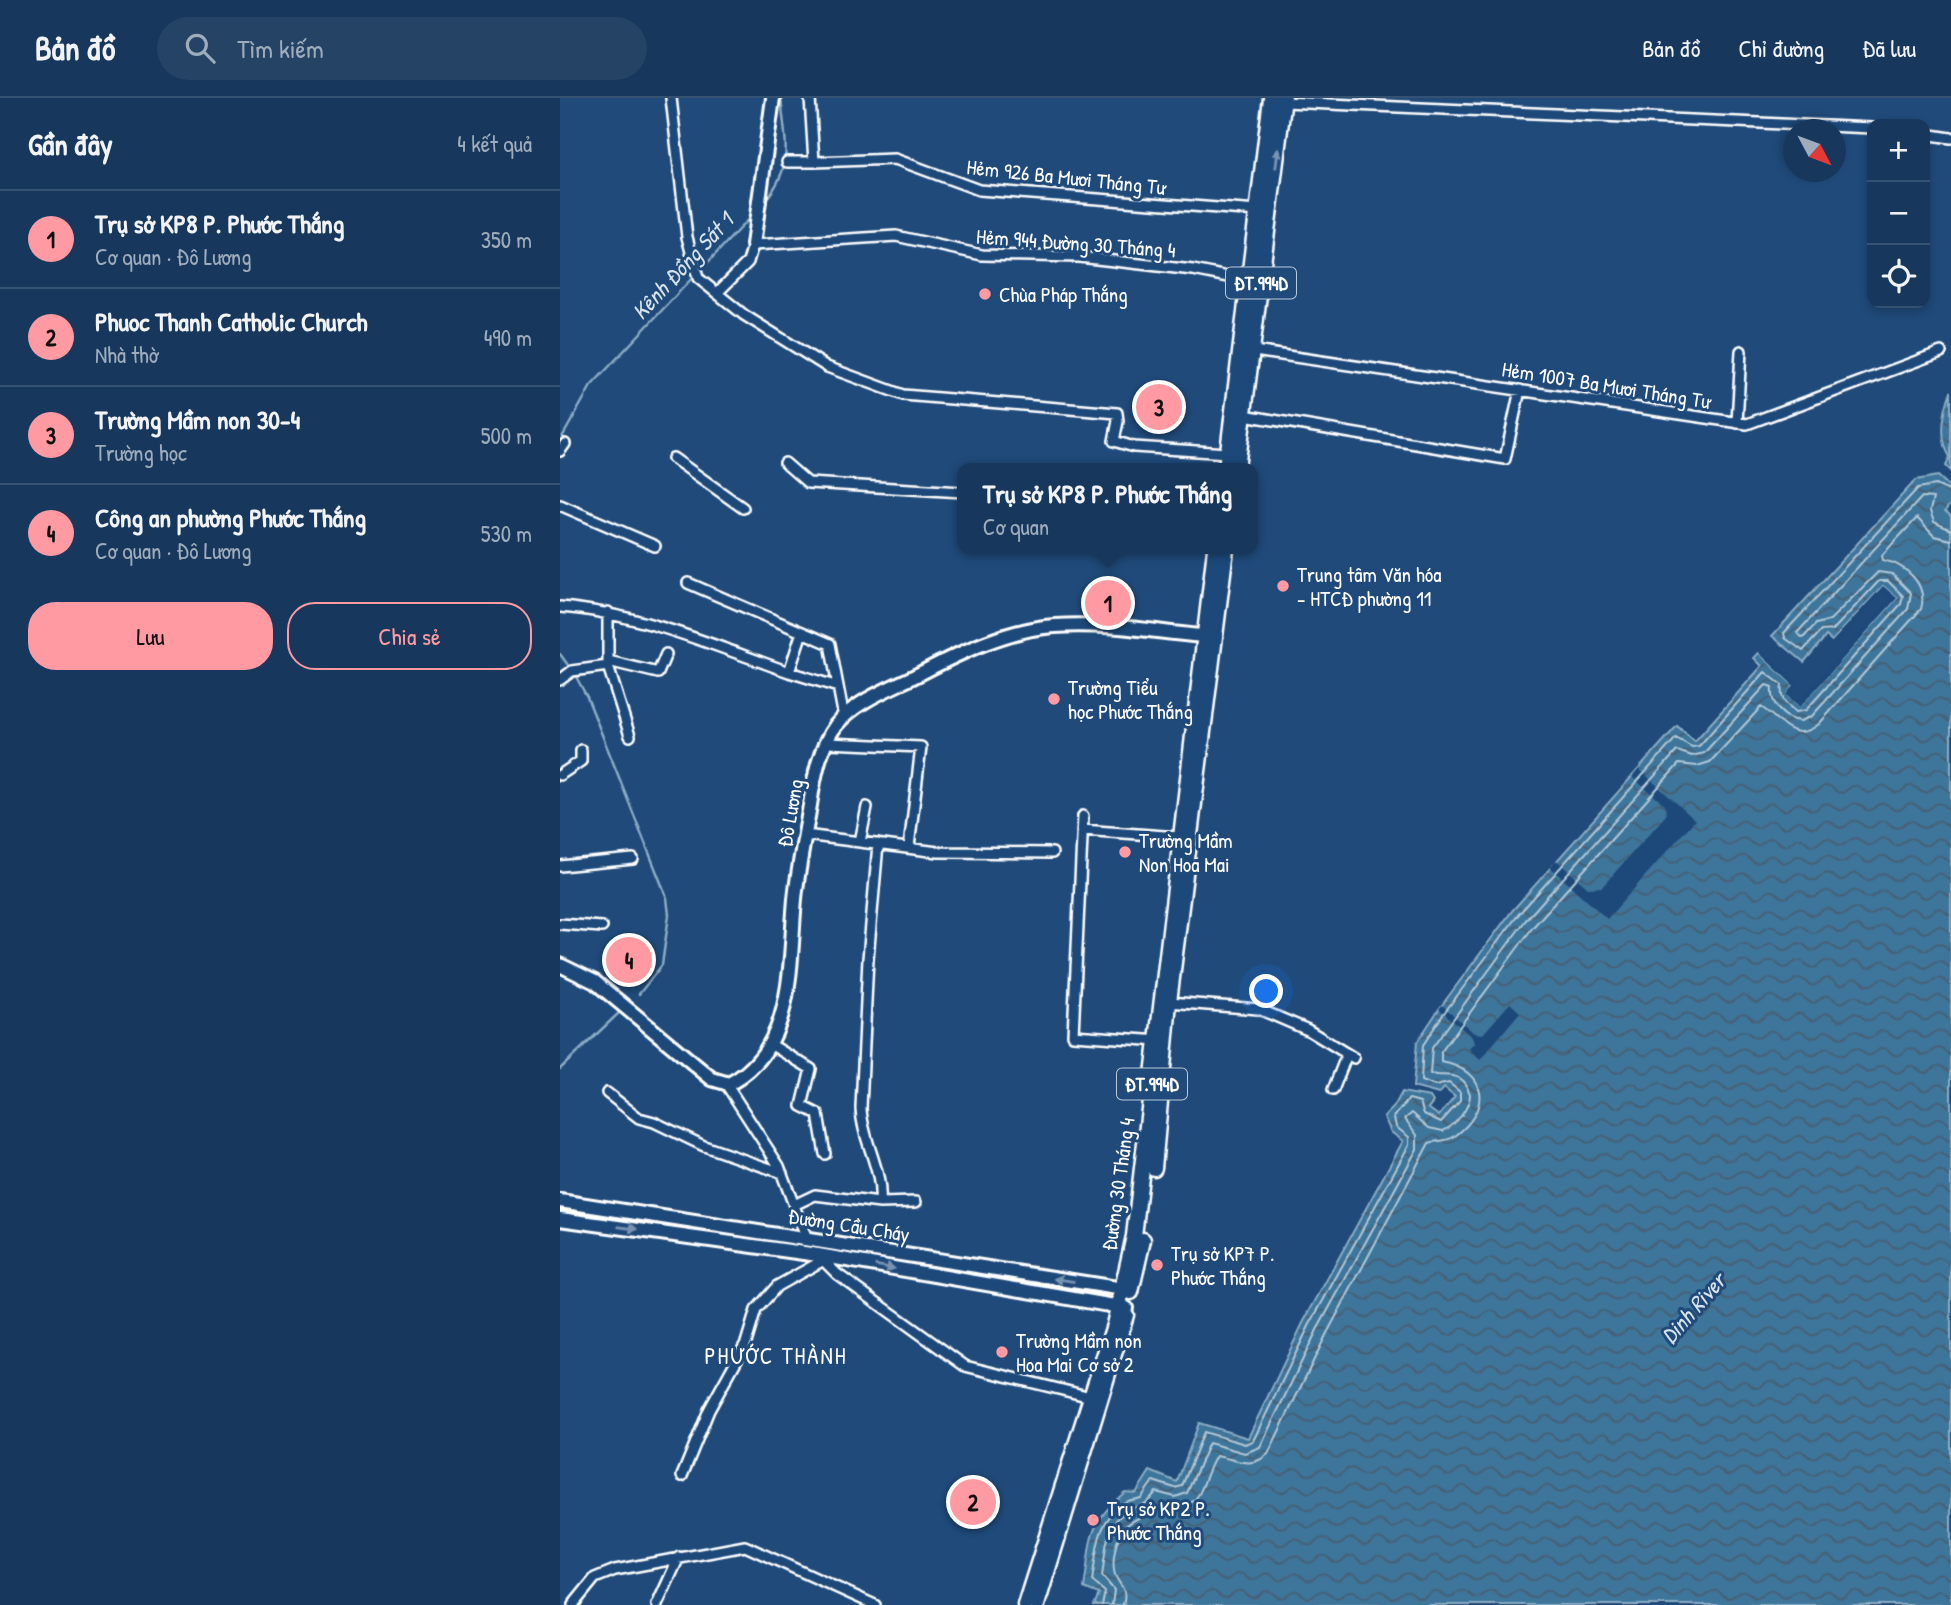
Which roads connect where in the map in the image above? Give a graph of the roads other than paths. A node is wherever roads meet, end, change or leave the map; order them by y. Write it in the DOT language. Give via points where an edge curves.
graph roads {
  1 [pos="671,98"];
  2 [pos="773,98"];
  3 [pos="810,98"];
  4 [pos="1277,100"];
  5 [pos="1867,128"];
  6 [pos="1930,135"];
  7 [pos="1951,138"];
  8 [pos="787,162"];
  9 [pos="814,162"];
  10 [pos="1258,211"];
  11 [pos="753,245"];
  12 [pos="1248,281"];
  13 [pos="718,292"];
  14 [pos="1254,351"];
  15 [pos="1741,351"];
  16 [pos="1941,352"];
  17 [pos="1520,390"];
  18 [pos="1244,415"];
  19 [pos="1737,423"];
  20 [pos="673,458"];
  21 [pos="1227,461"];
  22 [pos="785,463"];
  23 [pos="1238,463"];
  24 [pos="957,492"];
  25 [pos="560,505"];
  26 [pos="743,508"];
  27 [pos="655,546"];
  28 [pos="1215,554"];
  29 [pos="1225,554"];
  30 [pos="688,583"];
  31 [pos="560,607"];
  32 [pos="608,612"];
  33 [pos="802,632"];
  34 [pos="1209,637"];
  35 [pos="666,654"];
  36 [pos="608,664"];
  37 [pos="789,672"];
  38 [pos="560,680"];
  39 [pos="838,687"];
  40 [pos="844,718"];
  41 [pos="631,736"];
  42 [pos="827,743"];
  43 [pos="581,750"];
  44 [pos="560,775"];
  45 [pos="867,807"];
  46 [pos="1083,816"];
  47 [pos="1082,830"];
  48 [pos="805,835"];
  49 [pos="1180,837"];
  50 [pos="860,842"];
  51 [pos="878,844"];
  52 [pos="909,847"];
  53 [pos="1052,853"];
  54 [pos="633,859"];
  55 [pos="560,866"];
  56 [pos="1181,869"];
  57 [pos="560,923"];
  58 [pos="602,927"];
  59 [pos="560,965"];
  60 [pos="1165,1002"];
  61 [pos="1161,1041"];
  62 [pos="770,1044"];
  63 [pos="726,1084"];
  64 [pos="1333,1090"];
  65 [pos="607,1093"];
  66 [pos="825,1154"];
  67 [pos="782,1173"];
  68 [pos="560,1201"];
  69 [pos="916,1202"];
  70 [pos="880,1203"];
  71 [pos="794,1205"];
  72 [pos="560,1219"];
  73 [pos="726,1226"];
  74 [pos="807,1237"];
  75 [pos="724,1242"];
  76 [pos="820,1258"];
  77 [pos="1127,1290"];
  78 [pos="1123,1308"];
  79 [pos="1108,1360"];
  80 [pos="1091,1397"];
  81 [pos="682,1476"];
  82 [pos="679,1557"];
  83 [pos="1039,1580"];
  84 [pos="573,1605"];
  85 [pos="657,1605"];
  86 [pos="875,1605"];
  87 [pos="1025,1605"];
  88 [pos="1037,1605"];
  1 -- 13 [label="street" via="687,237 698,278"];
  2 -- 11 [label="main road"];
  3 -- 9 [label="street"];
  4 -- 5 [label="street"];
  4 -- 10 [label="main road, ĐT.994D"];
  14 -- 4 [label="main road, ĐT.994D, one-way"];
  6 -- 7 [label="street"];
  8 -- 9 [label="street, Hẻm 926 Ba Mươi Tháng Tư"];
  9 -- 10 [label="street, Hẻm 926 Ba Mươi Tháng Tư" via="895,159 979,190"];
  10 -- 12 [label="main road, ĐT.994D"];
  11 -- 12 [label="street, Hẻm 944 Đường 30 Tháng 4" via="896,236 982,256 1079,257"];
  11 -- 13 [label="street" via="748,262"];
  12 -- 21 [label="main road, ĐT.994D"];
  13 -- 21 [label="street" via="744,315 827,368 903,395 1116,413 1114,441"];
  14 -- 17 [label="street, Hẻm 1007 Ba Mươi Tháng Tư"];
  14 -- 18 [label="main road, ĐT.994D"];
  15 -- 19 [label="street"];
  16 -- 19 [label="street, Hẻm 1007 Ba Mươi Tháng Tư" via="1747,424"];
  17 -- 18 [label="street" via="1505,459"];
  17 -- 19 [label="street, Hẻm 1007 Ba Mươi Tháng Tư"];
  18 -- 23 [label="main road, ĐT.994D"];
  20 -- 26 [label="street"];
  22 -- 24 [label="street" via="808,483"];
  25 -- 27 [label="street"];
  28 -- 34 [label="main road, Đường 30 Tháng 4 / ĐT.994D"];
  29 -- 34 [label="main road, Đường 30 Tháng 4 / ĐT.994D"];
  30 -- 33 [label="street"];
  31 -- 32 [label="street"];
  32 -- 36 [label="street"];
  32 -- 37 [label="street"];
  33 -- 37 [label="street"];
  33 -- 39 [label="street" via="830,644"];
  34 -- 40 [label="main road, Đô Lương" via="1092,626 1042,627 968,650 871,699"];
  34 -- 49 [label="main road, Đường 30 Tháng 4 / ĐT.994D"];
  34 -- 56 [label="main road, Đường 30 Tháng 4 / ĐT.994D"];
  35 -- 36 [label="street" via="658,673"];
  36 -- 38 [label="street" via="572,671"];
  36 -- 41 [label="street"];
  37 -- 39 [label="street"];
  39 -- 40 [label="street"];
  40 -- 42 [label="main road, Đô Lương"];
  42 -- 48 [label="main road, Đô Lương" via="813,785"];
  42 -- 52 [label="street" via="921,747"];
  43 -- 44 [label="street" via="581,761"];
  45 -- 50 [label="street"];
  46 -- 47 [label="street"];
  47 -- 49 [label="street"];
  47 -- 61 [label="street" via="1073,1035"];
  48 -- 50 [label="street"];
  48 -- 62 [label="main road, Đô Lương" via="784,1009"];
  49 -- 56 [label="main road, Đường 30 Tháng 4 / ĐT.994D"];
  50 -- 51 [label="street"];
  51 -- 52 [label="street"];
  51 -- 70 [label="street" via="861,1108 881,1184"];
  52 -- 53 [label="street" via="938,852"];
  54 -- 55 [label="street"];
  56 -- 60 [label="main road, Đường 30 Tháng 4 / ĐT.994D"];
  57 -- 58 [label="street"];
  59 -- 63 [label="main road" via="595,982 712,1079"];
  60 -- 61 [label="main road, Đường 30 Tháng 4 / ĐT.994D"];
  60 -- 64 [label="street" via="1259,1009 1308,1030 1351,1056"];
  61 -- 77 [label="main road, Đường 30 Tháng 4 / ĐT.994D" via="1143,1242"];
  62 -- 63 [label="main road, Đô Lương" via="741,1078"];
  62 -- 66 [label="street" via="811,1069 802,1106 818,1114"];
  63 -- 67 [label="street"];
  65 -- 67 [label="street" via="639,1118"];
  67 -- 71 [label="street"];
  68 -- 73 [label="main road, Đường Cầu Cháy"];
  69 -- 70 [label="street"];
  70 -- 71 [label="street" via="815,1195"];
  71 -- 74 [label="street"];
  72 -- 75 [label="main road, Đường Cầu Cháy, one-way"];
  73 -- 74 [label="main road, Đường Cầu Cháy"];
  73 -- 75 [label="main road"];
  77 -- 74 [label="main road, Đường Cầu Cháy, one-way"];
  75 -- 76 [label="main road, Đường Cầu Cháy"];
  76 -- 78 [label="main road, Đường Cầu Cháy, one-way"];
  76 -- 80 [label="street" via="965,1366"];
  76 -- 81 [label="street" via="777,1286 756,1310 744,1348 709,1410"];
  77 -- 78 [label="main road, Đường 30 Tháng 4 / ĐT.994D"];
  78 -- 79 [label="main road, Đường 30 Tháng 4 / ĐT.994D"];
  79 -- 80 [label="main road, Đường 30 Tháng 4 / ĐT.994D"];
  79 -- 83 [label="main road, Đường 30 Tháng 4 / ĐT.994D"];
  80 -- 83 [label="main road, Đường 30 Tháng 4 / ĐT.994D"];
  82 -- 84 [label="street" via="595,1578"];
  82 -- 85 [label="street"];
  82 -- 86 [label="street" via="745,1546"];
  83 -- 87 [label="main road, Đường 30 Tháng 4 / ĐT.994D"];
  83 -- 88 [label="main road, Đường 30 Tháng 4 / ĐT.994D"];
}
